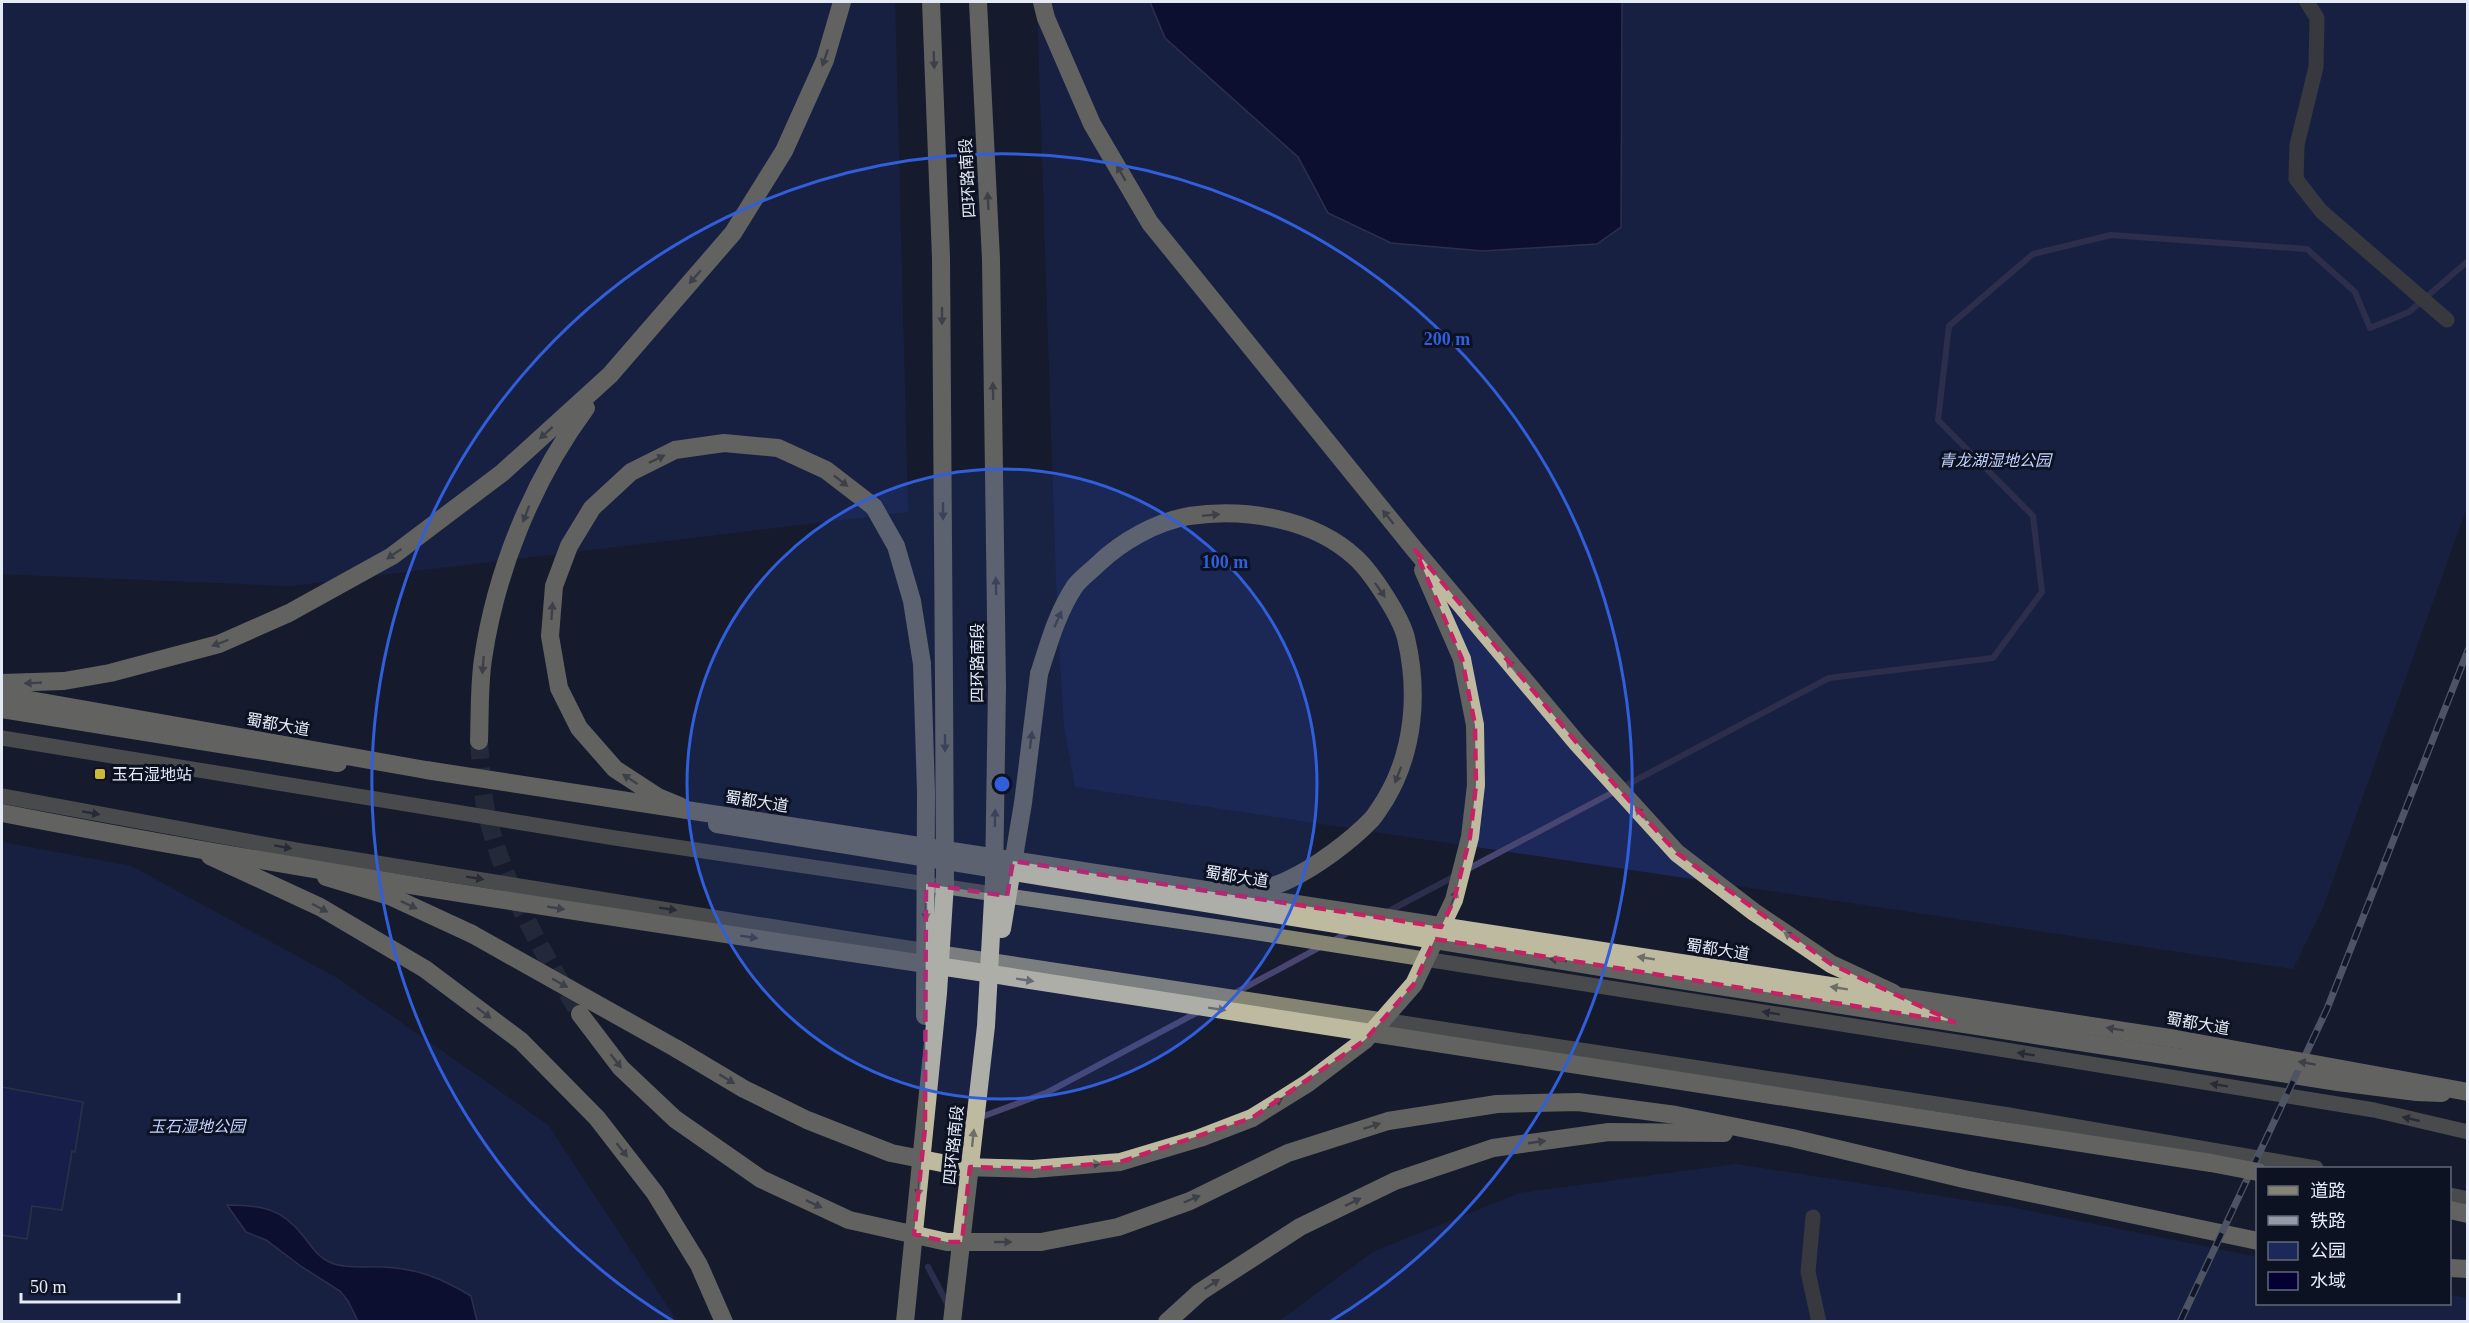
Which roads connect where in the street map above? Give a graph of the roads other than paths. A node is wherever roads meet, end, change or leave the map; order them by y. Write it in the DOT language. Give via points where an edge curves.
graph roads {
  1 [pos="842,2"];
  2 [pos="932,2"];
  3 [pos="978,2"];
  4 [pos="1042,2"];
  5 [pos="2307,2"];
  6 [pos="2447,320"];
  7 [pos="610,375"];
  8 [pos="1415,550"];
  9 [pos="2,683"];
  10 [pos="2,695"];
  11 [pos="2,709"];
  12 [pos="2,738"];
  13 [pos="479,741"];
  14 [pos="2,796"];
  15 [pos="2,815"];
  16 [pos="720,824"];
  17 [pos="210,856"];
  18 [pos="1210,902"];
  19 [pos="580,1014"];
  20 [pos="1954,1022"];
  21 [pos="986,1026"];
  22 [pos="2468,1093"];
  23 [pos="925,1128"];
  24 [pos="2468,1132"];
  25 [pos="1792,1138"];
  26 [pos="2310,1167"];
  27 [pos="2256,1172"];
  28 [pos="2451,1195"];
  29 [pos="2468,1199"];
  30 [pos="2451,1210"];
  31 [pos="2468,1214"];
  32 [pos="1813,1217"];
  33 [pos="2256,1241"];
  34 [pos="2451,1268"];
  35 [pos="2468,1269"];
  36 [pos="724,1322"];
  37 [pos="905,1322"];
  38 [pos="952,1322"];
  39 [pos="1167,1322"];
  40 [pos="1819,1322"];
  1 -- 7 [label="highway, one-way" via="825,60 784,151 734,233"];
  2 -- 23 [label="highway, 四环路南段, one-way, bridge" via="941,258 945,884"];
  21 -- 3 [label="highway, 四环路南段, one-way, bridge" via="994,881 997,687 991,259"];
  8 -- 4 [label="highway, one-way" via="1150,224 1092,124"];
  5 -- 6 [label="street" via="2317,18 2316,67 2297,145 2296,180 2321,211"];
  7 -- 9 [label="highway, one-way" via="502,473 392,556 289,613 219,644 110,673 64,681"];
  7 -- 13 [label="highway, one-way" via="564,437 535,490 504,571 482,660"];
  17 -- 8 [label="highway, one-way, bridge" via="315,874 392,897 472,934 744,1089 807,1120 891,1153 962,1167 1033,1169 1120,1162 1252,1118 1308,1083 1365,1040 1414,984 1454,900 1470,837 1476,785 1475,725 1462,659"];
  20 -- 8 [label="highway, one-way" via="1831,964 1677,853 1576,744"];
  22 -- 10 [label="highway, 蜀都大道, one-way, bridge" via="2176,1039 426,770"];
  11 -- 16 [label="highway"];
  24 -- 12 [label="main road, one-way" via="2374,1110 1969,1044 603,836"];
  14 -- 26 [label="main road, one-way" via="296,850 850,939 2009,1115"];
  15 -- 17 [label="highway"];
  15 -- 27 [label="highway, one-way, bridge" via="440,890"];
  16 -- 18 [label="highway"];
  16 -- 23 [label="highway, one-way, bridge" via="658,796 615,769 579,728 559,688 550,636 554,586 569,546 592,508 631,472 675,450 724,443 778,448 826,470 874,507 896,546 912,601 922,664 926,792"];
  17 -- 36 [label="highway, one-way" via="320,907 415,964 521,1041 597,1118 655,1193 699,1265"];
  20 -- 18 [label="highway, one-way"];
  21 -- 18 [label="highway, one-way, bridge" via="1023,803 1039,674 1057,618 1076,584 1105,557 1140,533 1187,517 1229,513 1278,518 1318,533 1355,558 1382,591 1406,636 1413,677 1412,731 1396,781 1373,818 1335,851 1287,881"];
  19 -- 25 [label="highway, one-way" via="621,1068 675,1119 761,1179 849,1220 947,1242 1041,1242 1118,1227 1190,1201 1288,1153 1389,1121 1497,1104 1578,1102 1676,1115"];
  20 -- 22 [label="highway" via="2338,1082 2417,1092"];
  38 -- 21 [label="highway, 四环路南段, one-way, bridge"];
  23 -- 37 [label="highway, 四环路南段, one-way, bridge"];
  25 -- 33 [label="highway"];
  39 -- 25 [label="highway, one-way" via="1200,1292 1300,1227 1395,1181 1493,1148 1609,1132"];
  28 -- 29 [label="main road"];
  30 -- 31 [label="highway"];
  32 -- 40 [label="street" via="1808,1272"];
  34 -- 35 [label="highway"];
}
